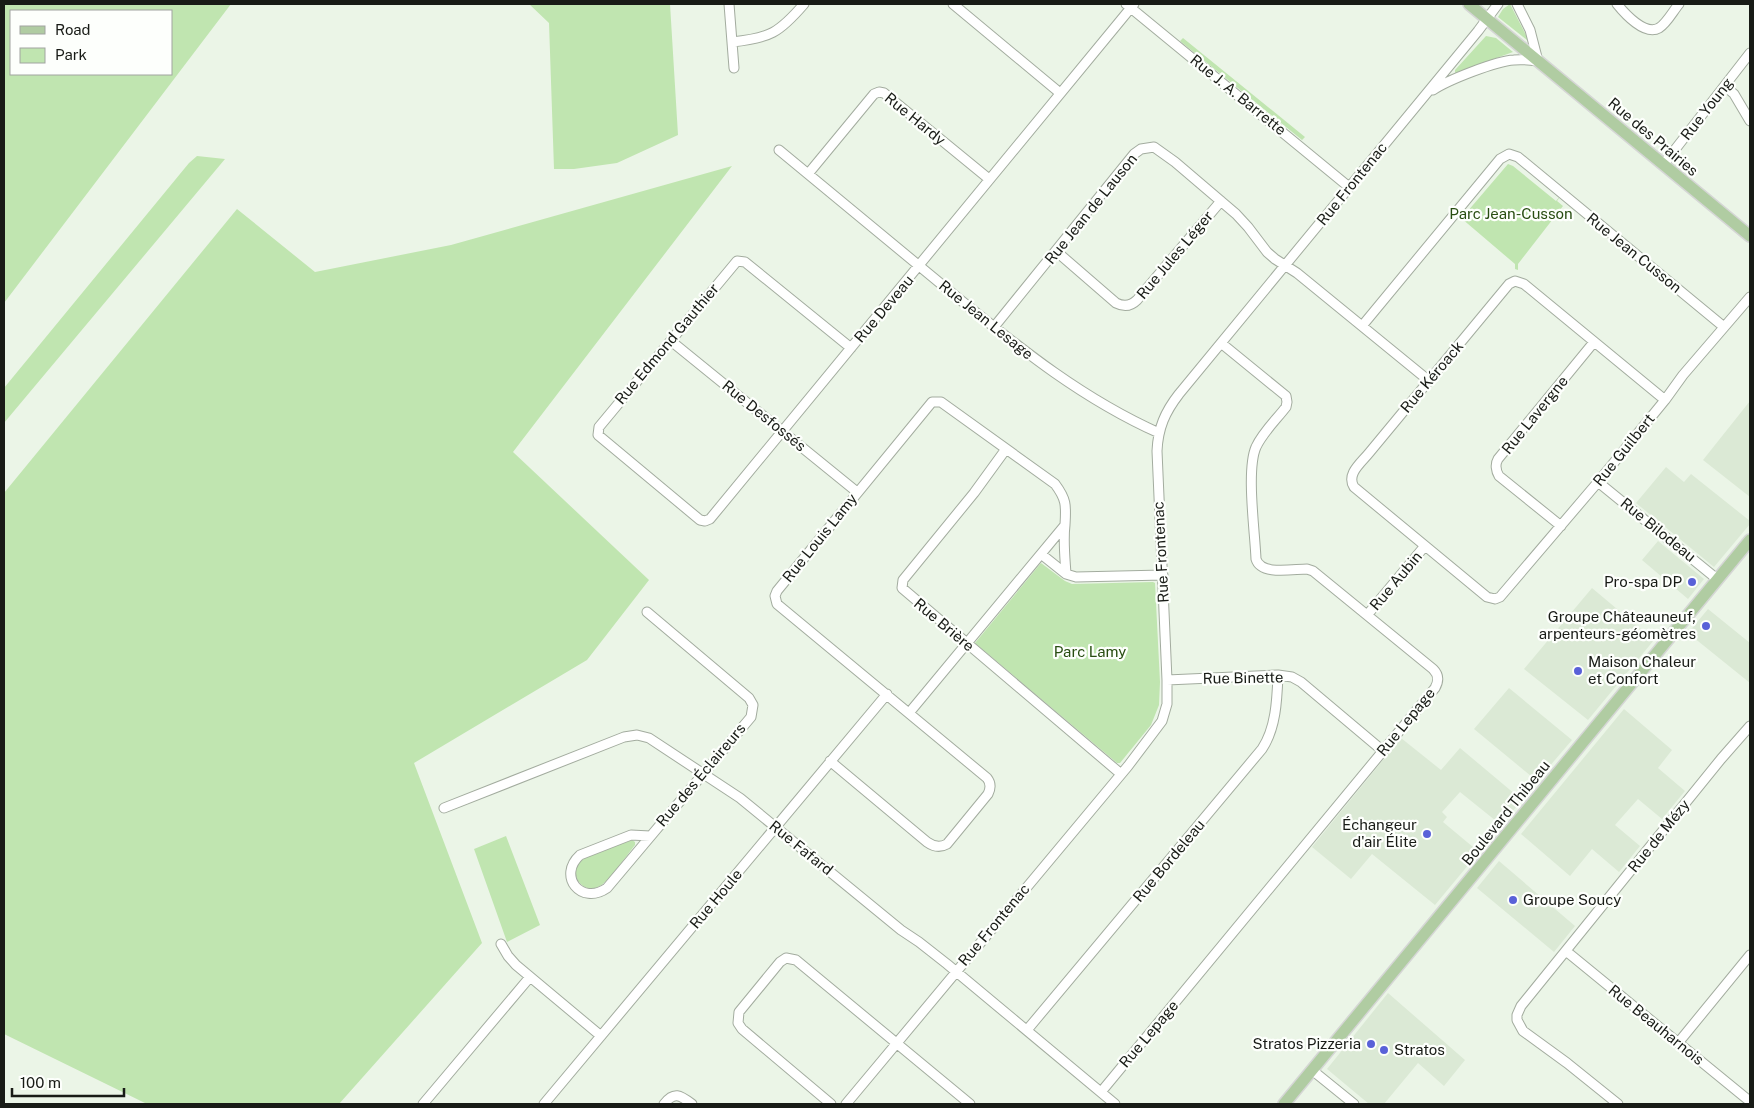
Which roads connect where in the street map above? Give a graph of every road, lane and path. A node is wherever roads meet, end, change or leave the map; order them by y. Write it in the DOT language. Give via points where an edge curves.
graph roads {
  1 [pos="729,4"];
  2 [pos="804,4"];
  3 [pos="953,4"];
  4 [pos="1469,4"];
  5 [pos="1498,4"];
  6 [pos="1517,4"];
  7 [pos="1617,4"];
  8 [pos="1679,4"];
  9 [pos="1130,5"];
  10 [pos="1487,19"];
  11 [pos="732,42"];
  12 [pos="1750,53"];
  13 [pos="1538,60"];
  14 [pos="734,68"];
  15 [pos="1726,86"];
  16 [pos="1060,93"];
  17 [pos="1424,97"];
  18 [pos="1750,121"];
  19 [pos="779,150"];
  20 [pos="1664,165"];
  21 [pos="808,174"];
  22 [pos="990,179"];
  23 [pos="1349,187"];
  24 [pos="1221,201"];
  25 [pos="1750,236"];
  26 [pos="1056,251"];
  27 [pos="919,266"];
  28 [pos="1286,266"];
  29 [pos="1750,297"];
  30 [pos="1362,326"];
  31 [pos="994,327"];
  32 [pos="1724,327"];
  33 [pos="671,341"];
  34 [pos="1594,342"];
  35 [pos="1221,343"];
  36 [pos="851,348"];
  37 [pos="1428,380"];
  38 [pos="1665,400"];
  39 [pos="783,432"];
  40 [pos="1158,433"];
  41 [pos="1006,449"];
  42 [pos="1598,482"];
  43 [pos="857,492"];
  44 [pos="705,521"];
  45 [pos="1064,524"];
  46 [pos="1561,526"];
  47 [pos="1750,540"];
  48 [pos="1424,547"];
  49 [pos="1041,554"];
  50 [pos="1066,574"];
  51 [pos="1163,575"];
  52 [pos="1718,579"];
  53 [pos="1495,599"];
  54 [pos="647,612"];
  55 [pos="1368,614"];
  56 [pos="966,643"];
  57 [pos="1278,676"];
  58 [pos="1167,680"];
  59 [pos="887,694"];
  60 [pos="909,713"];
  61 [pos="1750,726"];
  62 [pos="1383,751"];
  63 [pos="830,761"];
  64 [pos="703,774"];
  65 [pos="1121,774"];
  66 [pos="444,808"];
  67 [pos="776,827"];
  68 [pos="650,836"];
  69 [pos="501,944"];
  70 [pos="1566,951"];
  71 [pos="1750,955"];
  72 [pos="956,972"];
  73 [pos="530,977"];
  74 [pos="1027,1030"];
  75 [pos="601,1036"];
  76 [pos="896,1043"];
  77 [pos="1678,1043"];
  78 [pos="1312,1070"];
  79 [pos="1101,1092"];
  80 [pos="1746,1099"];
  81 [pos="423,1104"];
  82 [pos="544,1104"];
  83 [pos="664,1104"];
  84 [pos="692,1104"];
  85 [pos="832,1104"];
  86 [pos="846,1104"];
  87 [pos="970,1104"];
  88 [pos="1115,1104"];
  89 [pos="1284,1104"];
  90 [pos="1354,1104"];
  91 [pos="1618,1104"];
  1 -- 11 [label="street"];
  2 -- 11 [label="street" via="787,23 771,34"];
  3 -- 16 [label="street"];
  4 -- 10 [label="main road, Rue des Prairies"];
  5 -- 10 [label="street, Rue Frontenac"];
  6 -- 13 [label="street" via="1530,30"];
  7 -- 8 [label="street" via="1649,30 1660,27"];
  9 -- 16 [label="street, Rue Deveau"];
  9 -- 23 [label="street, Rue J. A. Barrette"];
  10 -- 13 [label="main road, Rue des Prairies"];
  10 -- 17 [label="street, Rue Frontenac"];
  11 -- 14 [label="street"];
  12 -- 15 [label="street, Rue Young"];
  13 -- 17 [label="street" via="1504,62 1449,82"];
  13 -- 20 [label="main road, Rue des Prairies"];
  15 -- 18 [label="street"];
  15 -- 20 [label="street, Rue Young"];
  16 -- 22 [label="street, Rue Deveau"];
  17 -- 23 [label="street, Rue Frontenac"];
  19 -- 21 [label="street, Rue Jean Lesage"];
  20 -- 25 [label="main road, Rue des Prairies"];
  21 -- 22 [label="street, Rue Hardy" via="878,92 884,93"];
  21 -- 27 [label="street, Rue Jean Lesage"];
  22 -- 27 [label="street, Rue Deveau"];
  23 -- 28 [label="street, Rue Frontenac"];
  24 -- 26 [label="street, Rue Jean de Lauson" via="1159,150 1144,148 1134,154"];
  24 -- 26 [label="street, Rue Jules Léger" via="1132,305 1116,303"];
  24 -- 28 [label="street, Rue Jean de Lauson" via="1243,220 1267,252"];
  26 -- 31 [label="street, Rue Jean de Lauson"];
  27 -- 31 [label="street, Rue Jean Lesage"];
  27 -- 36 [label="street, Rue Deveau"];
  28 -- 30 [label="street, Rue Jean de Lauson"];
  28 -- 35 [label="street, Rue Frontenac"];
  29 -- 32 [label="street, Rue Guilbert"];
  30 -- 32 [label="street, Rue Jean Cusson" via="1500,159 1509,154 1518,157"];
  30 -- 37 [label="street, Rue Jean de Lauson"];
  31 -- 40 [label="street, Rue Jean Lesage" via="1075,387"];
  32 -- 38 [label="street, Rue Guilbert"];
  33 -- 36 [label="street, Rue Edmond Gauthier" via="739,260"];
  33 -- 39 [label="street, Rue Desfossés"];
  33 -- 44 [label="street, Rue Edmond Gauthier" via="597,432 606,443"];
  34 -- 37 [label="street, Rue Kéroack" via="1524,284 1516,281 1509,284"];
  34 -- 38 [label="street, Rue Kéroack"];
  34 -- 46 [label="street, Rue Lavergne" via="1496,464 1500,476"];
  35 -- 40 [label="street, Rue Frontenac" via="1170,406"];
  35 -- 55 [label="street, Rue Lepage" via="1286,396 1288,402 1259,441 1252,460 1258,565 1268,570 1310,570"];
  36 -- 39 [label="street, Rue Deveau"];
  37 -- 48 [label="street, Rue Kéroack" via="1354,472 1351,480 1354,487"];
  38 -- 42 [label="street, Rue Guilbert"];
  39 -- 43 [label="street, Rue Desfossés"];
  39 -- 44 [label="street, Rue Deveau" via="712,517"];
  40 -- 51 [label="street, Rue Frontenac"];
  41 -- 43 [label="street, Rue Louis Lamy" via="941,402 935,401"];
  41 -- 45 [label="street, Rue Louis Lamy" via="1055,484 1066,504"];
  41 -- 56 [label="street, Rue Brière" via="902,583 903,590"];
  42 -- 46 [label="street, Rue Guilbert"];
  42 -- 52 [label="street, Rue Bilodeau"];
  43 -- 59 [label="street, Rue Louis Lamy" via="777,591 775,599 777,604"];
  45 -- 49 [label="street"];
  45 -- 50 [label="street, Rue Louis Lamy"];
  46 -- 53 [label="street, Rue Guilbert" via="1503,596"];
  47 -- 52 [label="main road, Boulevard Thibeau"];
  48 -- 53 [label="street, Rue Kéroack" via="1486,597"];
  48 -- 55 [label="street, Rue Aubin"];
  49 -- 50 [label="street"];
  49 -- 56 [label="street"];
  50 -- 51 [label="street" via="1080,578"];
  51 -- 58 [label="street, Rue Frontenac"];
  52 -- 78 [label="main road, Boulevard Thibeau"];
  54 -- 64 [label="street, Rue des Éclaireurs" via="749,698 752,705 751,717"];
  55 -- 62 [label="street, Rue Lepage" via="1433,669 1438,679 1435,688"];
  56 -- 60 [label="street"];
  56 -- 65 [label="street, Rue Brière"];
  57 -- 58 [label="street, Rue Binette"];
  57 -- 62 [label="street, Rue Binette" via="1292,677 1301,682"];
  57 -- 74 [label="street, Rue Bordeleau" via="1272,728 1262,749"];
  58 -- 65 [label="street, Rue Frontenac" via="1167,704 1162,721"];
  59 -- 60 [label="street, Rue Louis Lamy"];
  59 -- 63 [label="street, Rue Houle"];
  60 -- 63 [label="street, Rue Louis Lamy" via="990,783 988,794 948,844 931,845"];
  61 -- 70 [label="street, Rue de Mézy"];
  62 -- 79 [label="street, Rue Lepage"];
  63 -- 67 [label="street, Rue Houle"];
  64 -- 66 [label="street, Rue Fafard" via="653,741 633,735"];
  64 -- 67 [label="street, Rue Fafard"];
  64 -- 68 [label="street, Rue des Éclaireurs"];
  65 -- 72 [label="street, Rue Frontenac"];
  67 -- 72 [label="street, Rue Fafard"];
  67 -- 75 [label="street, Rue Houle"];
  68 -- 68 [label="street, Rue des Éclaireurs" via="631,835 580,855 571,866 575,886 587,894 601,892"];
  69 -- 73 [label="street"];
  70 -- 77 [label="street, Rue Beauharnois"];
  70 -- 91 [label="street, Rue de Mézy" via="1521,1006 1517,1020 1523,1031"];
  71 -- 77 [label="street"];
  72 -- 74 [label="street, Rue Fafard"];
  72 -- 76 [label="street, Rue Frontenac"];
  73 -- 75 [label="street"];
  73 -- 81 [label="street"];
  74 -- 79 [label="street, Rue Fafard"];
  75 -- 82 [label="street, Rue Houle"];
  76 -- 85 [label="street" via="796,960 782,960 739,1012 738,1023"];
  76 -- 86 [label="street, Rue Frontenac"];
  76 -- 87 [label="street"];
  77 -- 80 [label="street, Rue Beauharnois"];
  78 -- 89 [label="main road, Boulevard Thibeau"];
  78 -- 90 [label="street"];
  79 -- 88 [label="street, Rue Fafard"];
  83 -- 84 [label="street" via="676,1096"];
}
